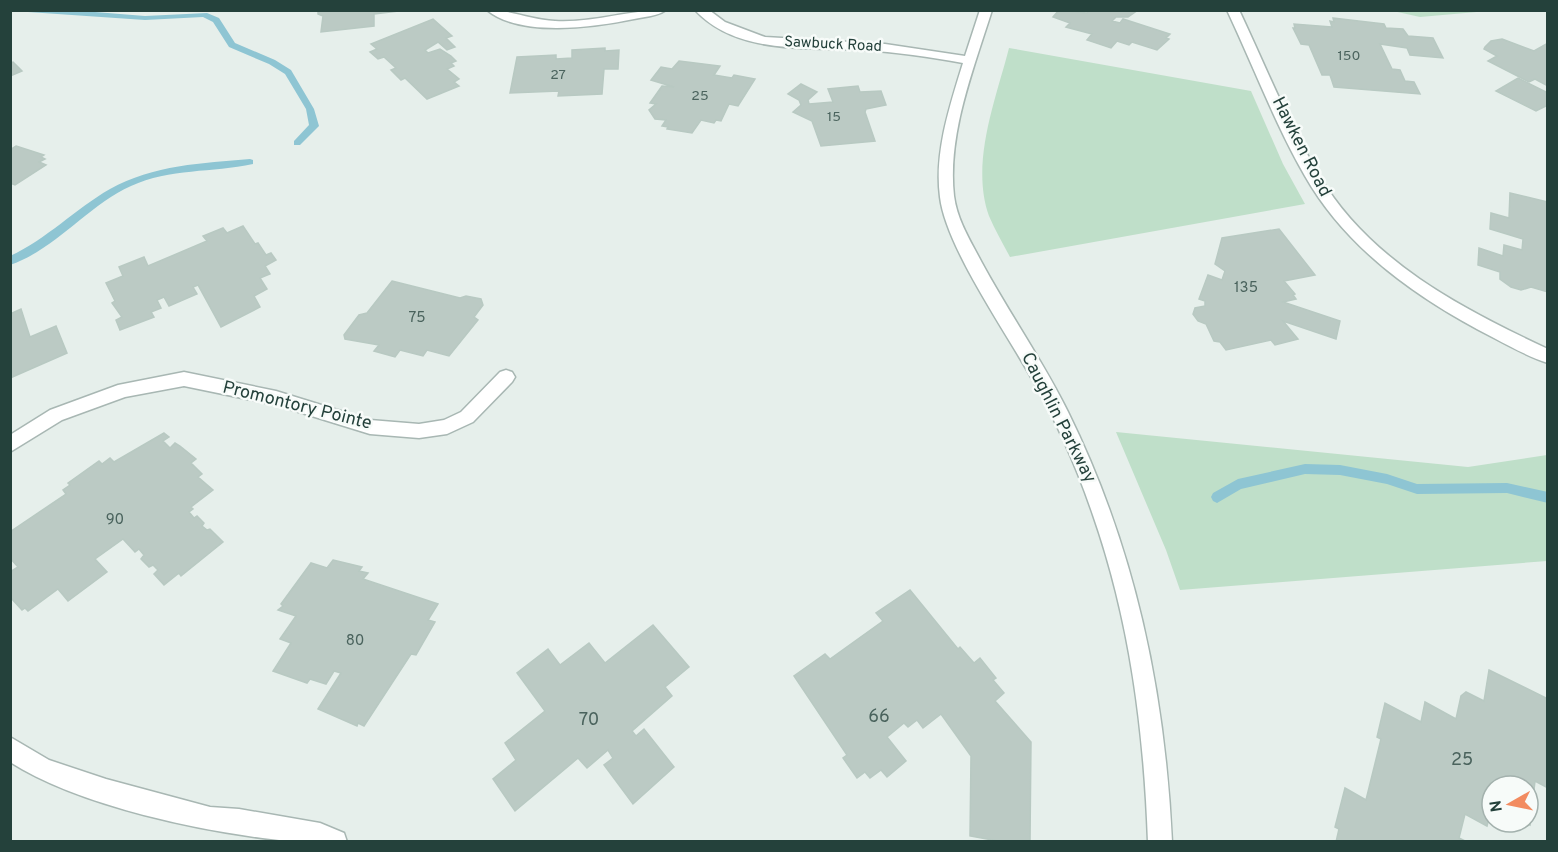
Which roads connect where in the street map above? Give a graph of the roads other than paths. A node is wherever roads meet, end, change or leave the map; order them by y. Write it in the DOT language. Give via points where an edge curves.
graph roads {
  1 [pos="493,10"];
  2 [pos="660,10"];
  3 [pos="701,10"];
  4 [pos="986,10"];
  5 [pos="1233,10"];
  6 [pos="971,61"];
  7 [pos="1548,357"];
  8 [pos="506,377"];
  9 [pos="10,445"];
  10 [pos="10,748"];
  11 [pos="335,842"];
  12 [pos="1160,842"];
  1 -- 2 [label="street" via="517,21 550,26 613,20"];
  3 -- 6 [label="street, Sawbuck Road" via="721,26 755,39 886,48"];
  4 -- 6 [label="street, Caughlin Parkway"];
  5 -- 7 [label="street, Hawken Road" via="1312,176 1350,229 1424,291 1479,324"];
  6 -- 12 [label="street, Caughlin Parkway" via="945,167 947,197 957,230 980,276 1059,411 1118,555 1137,624 1152,708"];
  8 -- 9 [label="street, Promontory Pointe" via="467,417 447,427 419,431 370,427 276,398 184,379 124,390 56,415"];
  10 -- 11 [label="street" via="43,769 106,791 210,819 320,835"];
}
